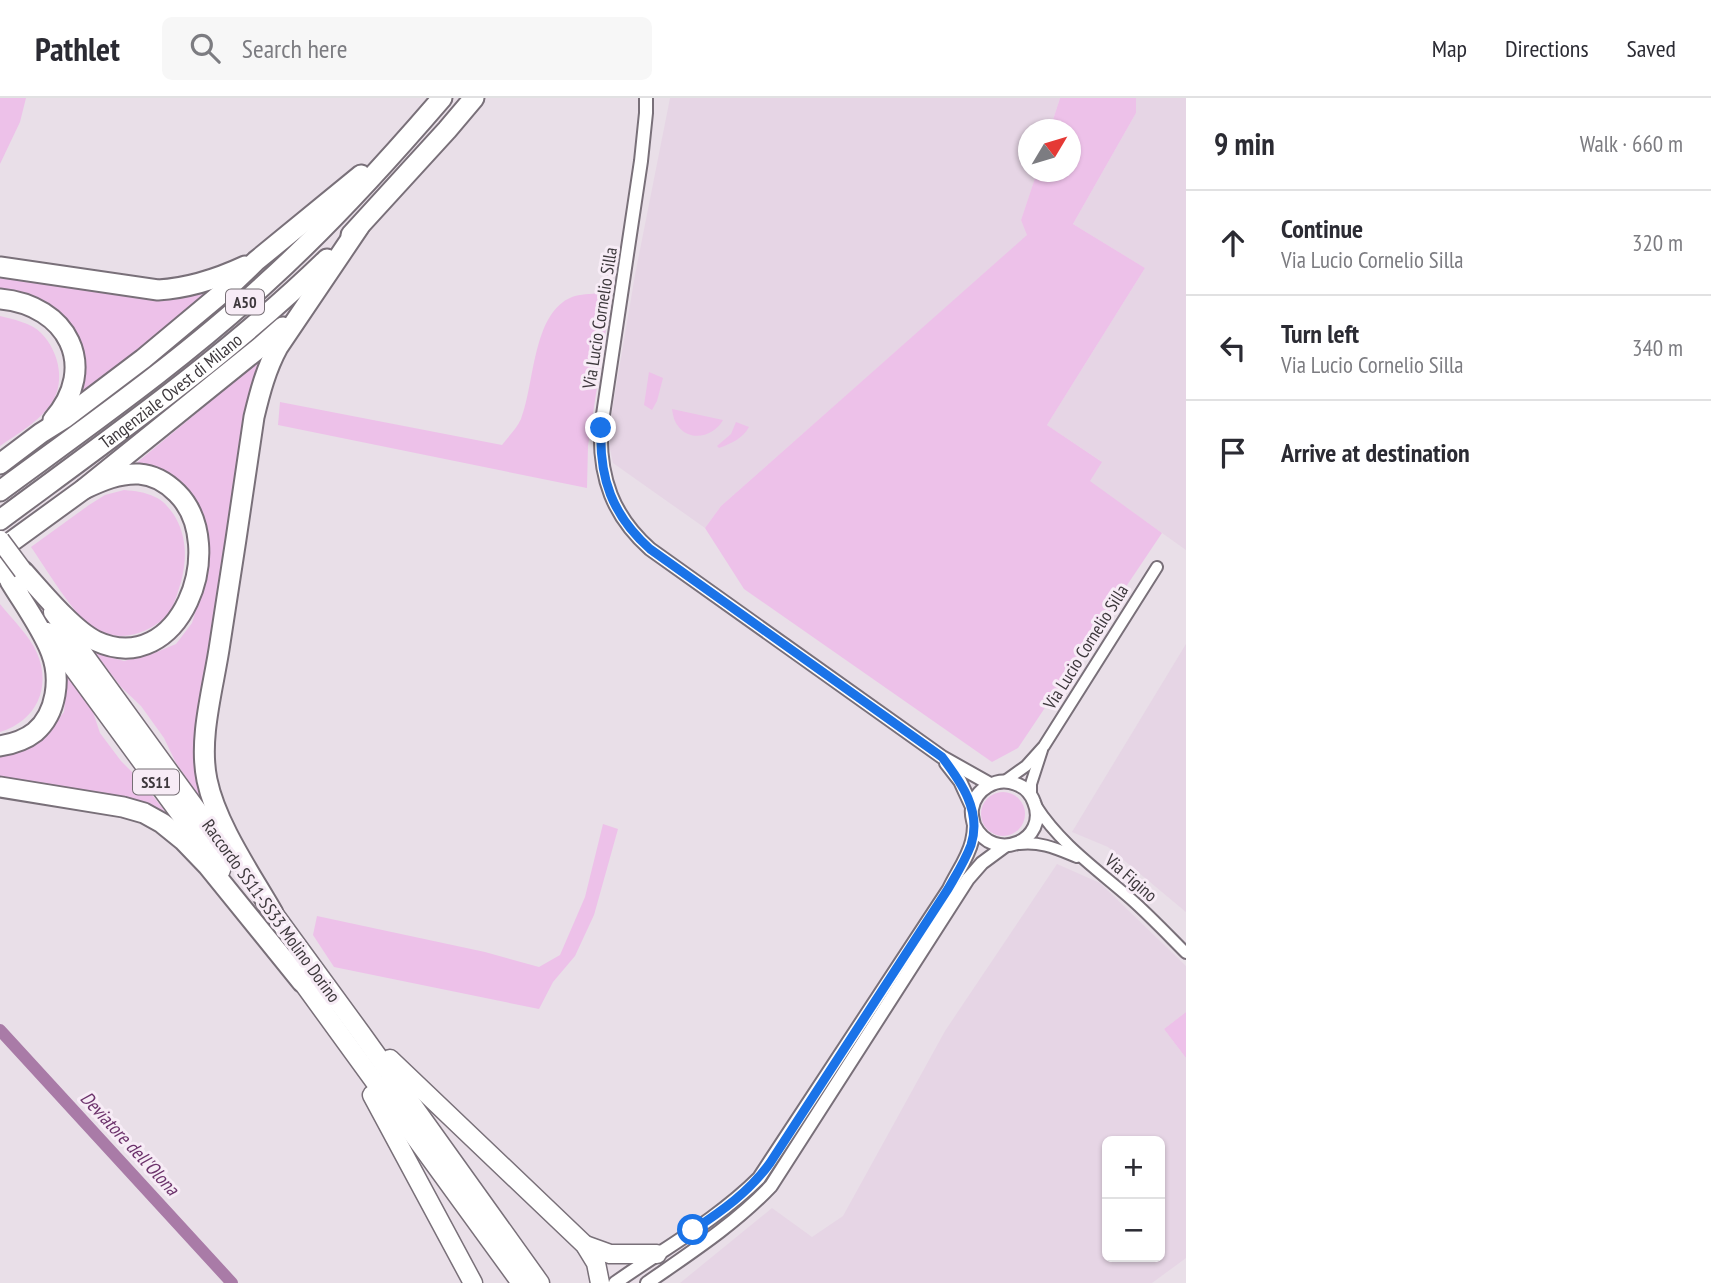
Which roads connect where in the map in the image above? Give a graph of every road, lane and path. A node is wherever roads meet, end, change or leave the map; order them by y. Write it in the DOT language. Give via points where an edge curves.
graph roads {
  1 [pos="442,98"];
  2 [pos="474,98"];
  3 [pos="646,98"];
  4 [pos="411,135"];
  5 [pos="359,227"];
  6 [pos="256,261"];
  7 [pos="0,267"];
  8 [pos="0,299"];
  9 [pos="302,309"];
  10 [pos="41,433"];
  11 [pos="0,464"];
  12 [pos="83,489"];
  13 [pos="0,491"];
  14 [pos="0,520"];
  15 [pos="0,540"];
  16 [pos="0,550"];
  17 [pos="1157,567"];
  18 [pos="11,573"];
  19 [pos="0,746"];
  20 [pos="1044,746"];
  21 [pos="942,757"];
  22 [pos="1005,781"];
  23 [pos="990,784"];
  24 [pos="0,787"];
  25 [pos="1033,800"];
  26 [pos="972,807"];
  27 [pos="974,825"];
  28 [pos="1011,845"];
  29 [pos="1083,860"];
  30 [pos="273,913"];
  31 [pos="1186,953"];
  32 [pos="302,982"];
  33 [pos="319,1004"];
  34 [pos="361,1033"];
  35 [pos="585,1245"];
  36 [pos="657,1254"];
  37 [pos="473,1283"];
  38 [pos="521,1283"];
  39 [pos="540,1283"];
  40 [pos="600,1283"];
  41 [pos="615,1283"];
  42 [pos="647,1283"];
  1 -- 4 [label="highway, Tangenziale Ovest di Milano / A50"];
  2 -- 5 [label="highway, Tangenziale Ovest di Milano / A50"];
  3 -- 21 [label="street, Via Lucio Cornelio Silla" via="641,162 601,428 603,468 615,506 650,549"];
  4 -- 6 [label="highway"];
  4 -- 13 [label="highway, Tangenziale Ovest di Milano / A50" via="256,292"];
  5 -- 9 [label="highway"];
  5 -- 14 [label="highway, Tangenziale Ovest di Milano / A50" via="213,359"];
  6 -- 7 [label="highway" via="200,284 158,290"];
  6 -- 10 [label="highway" via="144,359"];
  8 -- 10 [label="highway" via="44,314 66,335 73,350 76,365 71,392"];
  9 -- 12 [label="highway"];
  9 -- 30 [label="highway" via="268,365 260,389 204,753 217,811"];
  10 -- 11 [label="highway"];
  12 -- 16 [label="highway"];
  12 -- 18 [label="highway" via="107,478 140,474 170,486 183,499 197,531 198,566 178,620 158,638 136,646 97,641"];
  15 -- 18 [label="highway, Raccordo SS11-SS33 Molino Dorino / SS11, bridge"];
  17 -- 20 [label="street, Via Lucio Cornelio Silla"];
  18 -- 19 [label="highway" via="52,654 56,687 46,719 34,732"];
  18 -- 30 [label="highway, Raccordo SS11-SS33 Molino Dorino / SS11"];
  18 -- 32 [label="highway, Raccordo SS11-SS33 Molino Dorino / SS11"];
  20 -- 22 [label="street, Via Lucio Cornelio Silla"];
  20 -- 25 [label="street, Via Lucio Cornelio Silla" via="1031,784"];
  21 -- 23 [label="street, Via Lucio Cornelio Silla"];
  21 -- 26 [label="street, Via Lucio Cornelio Silla"];
  22 -- 23 [label="street, Via Lucio Cornelio Silla"];
  22 -- 25 [label="street" via="1020,785"];
  23 -- 26 [label="street"];
  24 -- 32 [label="highway" via="123,807 162,823 208,866"];
  25 -- 28 [label="street, Via Lucio Cornelio Silla" via="1035,825 1027,837"];
  25 -- 29 [label="street, Via Figino"];
  26 -- 27 [label="street, Via Lucio Cornelio Silla"];
  27 -- 28 [label="street" via="988,842"];
  27 -- 36 [label="street, Via Lucio Cornelio Silla" via="972,842 948,889 759,1178 721,1212"];
  28 -- 29 [label="street, Via Figino" via="1033,842"];
  28 -- 42 [label="street, Via Lucio Cornelio Silla" via="982,863 968,879 771,1186"];
  29 -- 31 [label="street, Via Figino"];
  30 -- 34 [label="highway, Raccordo SS11-SS33 Molino Dorino / SS11"];
  32 -- 33 [label="highway, Raccordo SS11-SS33 Molino Dorino / SS11"];
  33 -- 37 [label="highway" via="381,1109"];
  33 -- 38 [label="highway, Raccordo SS11-SS33 Molino Dorino / SS11"];
  34 -- 35 [label="highway"];
  34 -- 39 [label="highway, Raccordo SS11-SS33 Molino Dorino / SS11"];
  35 -- 36 [label="highway" via="610,1254"];
  35 -- 40 [label="highway" via="596,1263"];
  36 -- 41 [label="street, Via Lucio Cornelio Silla"];
}
